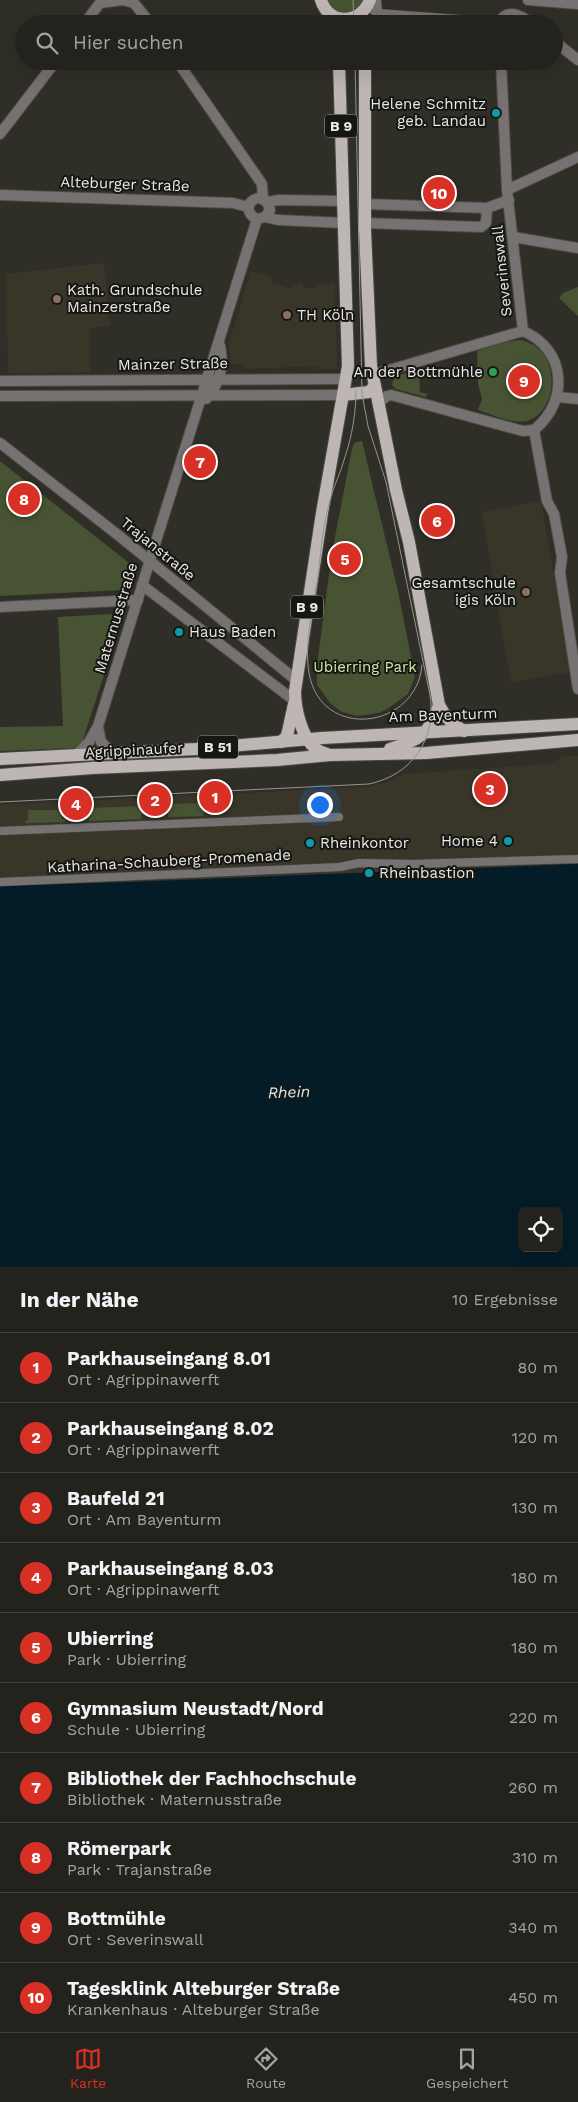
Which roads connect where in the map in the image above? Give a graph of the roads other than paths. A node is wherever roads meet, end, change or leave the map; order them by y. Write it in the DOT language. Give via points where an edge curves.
graph roads {
  1 [pos="122,0"];
  2 [pos="321,0"];
  3 [pos="528,0"];
  4 [pos="578,4"];
  5 [pos="369,8"];
  6 [pos="91,15"];
  7 [pos="144,15"];
  8 [pos="330,15"];
  9 [pos="358,15"];
  10 [pos="563,48"];
  11 [pos="578,60"];
  12 [pos="49,70"];
  13 [pos="183,70"];
  14 [pos="339,70"];
  15 [pos="365,70"];
  16 [pos="501,70"];
  17 [pos="0,134"];
  18 [pos="578,157"];
  19 [pos="0,195"];
  20 [pos="508,195"];
  21 [pos="265,200"];
  22 [pos="343,202"];
  23 [pos="365,204"];
  24 [pos="248,206"];
  25 [pos="487,208"];
  26 [pos="261,218"];
  27 [pos="344,223"];
  28 [pos="365,223"];
  29 [pos="513,237"];
  30 [pos="578,248"];
  31 [pos="523,331"];
  32 [pos="346,378"];
  33 [pos="213,379"];
  34 [pos="373,380"];
  35 [pos="0,381"];
  36 [pos="343,395"];
  37 [pos="0,396"];
  38 [pos="557,397"];
  39 [pos="204,399"];
  40 [pos="578,399"];
  41 [pos="378,404"];
  42 [pos="534,430"];
  43 [pos="0,443"];
  44 [pos="149,562"];
  45 [pos="142,586"];
  46 [pos="138,600"];
  47 [pos="0,607"];
  48 [pos="574,631"];
  49 [pos="296,680"];
  50 [pos="578,689"];
  51 [pos="295,701"];
  52 [pos="439,705"];
  53 [pos="578,724"];
  54 [pos="98,726"];
  55 [pos="545,726"];
  56 [pos="464,731"];
  57 [pos="424,732"];
  58 [pos="309,739"];
  59 [pos="578,740"];
  60 [pos="281,742"];
  61 [pos="547,742"];
  62 [pos="464,749"];
  63 [pos="113,753"];
  64 [pos="377,754"];
  65 [pos="330,755"];
  66 [pos="76,756"];
  67 [pos="39,758"];
  68 [pos="0,759"];
  69 [pos="34,773"];
  70 [pos="0,775"];
  71 [pos="339,817"];
  72 [pos="0,831"];
  73 [pos="578,859"];
  74 [pos="0,882"];
  1 -- 6 [label="street" via="100,3"];
  1 -- 7 [label="street" via="134,3"];
  2 -- 8 [label="main road"];
  3 -- 4 [label="street"];
  5 -- 9 [label="main road"];
  10 -- 11 [label="street"];
  12 -- 17 [label="street"];
  13 -- 21 [label="street" via="262,184"];
  14 -- 22 [label="main road, B 9"];
  15 -- 23 [label="main road, B 9"];
  16 -- 20 [label="street, Severinswall"];
  18 -- 20 [label="street"];
  19 -- 24 [label="street, Alteburger Straße"];
  20 -- 25 [label="street"];
  20 -- 29 [label="street, Severinswall"];
  21 -- 22 [label="street"];
  21 -- 24 [label="street" via="256,198"];
  21 -- 26 [label="street" via="270,210"];
  22 -- 27 [label="main road, B 9"];
  23 -- 25 [label="street"];
  23 -- 28 [label="main road, B 9"];
  24 -- 26 [label="street" via="250,215"];
  25 -- 28 [label="street" via="486,223 481,227"];
  26 -- 27 [label="street"];
  26 -- 33 [label="street, Maternusstraße" via="219,345 222,358"];
  27 -- 32 [label="main road, B 9"];
  28 -- 34 [label="main road, B 9" via="368,339"];
  29 -- 30 [label="street"];
  29 -- 31 [label="street, Severinswall"];
  31 -- 34 [label="street"];
  31 -- 38 [label="street, Severinswall" via="545,344 553,357 558,372"];
  32 -- 33 [label="street, Mainzer Straße"];
  32 -- 36 [label="main road, B 9"];
  33 -- 35 [label="street, Mainzer Straße"];
  33 -- 39 [label="street, Maternusstraße"];
  34 -- 36 [label="main road" via="369,392"];
  34 -- 41 [label="main road, B 9"];
  36 -- 39 [label="street"];
  36 -- 49 [label="main road, B 9"];
  37 -- 39 [label="street"];
  38 -- 40 [label="street"];
  38 -- 42 [label="street, Severinswall" via="549,416"];
  39 -- 44 [label="street, Maternusstraße"];
  41 -- 42 [label="street" via="391,395 523,431"];
  41 -- 52 [label="main road, B 9" via="409,542"];
  42 -- 48 [label="street" via="547,501 554,514 562,557 560,573"];
  43 -- 44 [label="street, Trajanstraße"];
  44 -- 45 [label="street, Maternusstraße"];
  44 -- 49 [label="street, Trajanstraße"];
  45 -- 46 [label="street, Maternusstraße"];
  45 -- 51 [label="street"];
  46 -- 47 [label="street"];
  46 -- 54 [label="street, Maternusstraße"];
  48 -- 50 [label="street"];
  49 -- 51 [label="main road, B 9"];
  51 -- 58 [label="main road, B 9"];
  51 -- 60 [label="main road, B 9" via="287,736"];
  52 -- 56 [label="main road, B 9" via="449,720"];
  52 -- 57 [label="main road" via="432,723"];
  53 -- 55 [label="main road, Am Bayenturm / B 51"];
  54 -- 63 [label="street" via="101,742"];
  54 -- 66 [label="street, Maternusstraße"];
  55 -- 56 [label="main road, Am Bayenturm / B 51"];
  55 -- 61 [label="main road" via="541,735"];
  56 -- 57 [label="main road, Am Bayenturm / B 51"];
  56 -- 62 [label="main road" via="458,743"];
  57 -- 58 [label="main road, Am Bayenturm / B 51"];
  57 -- 64 [label="main road" via="411,743"];
  58 -- 60 [label="main road, Agrippinaufer / B 51"];
  58 -- 65 [label="main road, B 9" via="319,751"];
  59 -- 61 [label="main road"];
  60 -- 63 [label="main road, Agrippinaufer / B 51"];
  61 -- 62 [label="main road"];
  62 -- 64 [label="main road"];
  63 -- 66 [label="main road, Agrippinaufer"];
  64 -- 65 [label="main road"];
  65 -- 69 [label="main road, Agrippinaufer"];
  66 -- 67 [label="main road, Agrippinaufer"];
  67 -- 68 [label="main road, Agrippinaufer"];
  67 -- 69 [label="main road" via="42,766"];
  69 -- 70 [label="main road, Agrippinaufer"];
  71 -- 72 [label="street"];
  73 -- 74 [label="street, Katharina-Schauberg-Promenade" via="569,855 412,864 359,863 340,867"];
}
